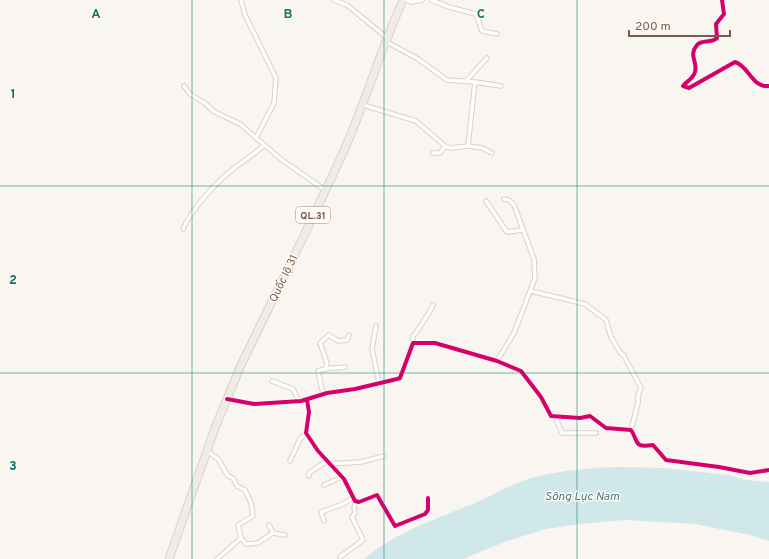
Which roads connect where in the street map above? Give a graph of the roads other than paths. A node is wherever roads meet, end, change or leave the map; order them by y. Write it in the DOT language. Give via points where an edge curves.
graph roads {
  1 [pos="241,0"];
  2 [pos="334,0"];
  3 [pos="403,0"];
  4 [pos="406,0"];
  5 [pos="422,0"];
  6 [pos="431,0"];
  7 [pos="722,0"];
  8 [pos="346,2"];
  9 [pos="497,34"];
  10 [pos="386,39"];
  11 [pos="487,58"];
  12 [pos="466,81"];
  13 [pos="475,82"];
  14 [pos="184,86"];
  15 [pos="501,86"];
  16 [pos="769,86"];
  17 [pos="363,105"];
  18 [pos="256,138"];
  19 [pos="264,145"];
  20 [pos="445,146"];
  21 [pos="468,146"];
  22 [pos="433,153"];
  23 [pos="492,153"];
  24 [pos="325,190"];
  25 [pos="504,199"];
  26 [pos="486,201"];
  27 [pos="183,229"];
  28 [pos="522,230"];
  29 [pos="531,291"];
  30 [pos="433,305"];
  31 [pos="376,326"];
  32 [pos="349,335"];
  33 [pos="412,342"];
  34 [pos="497,361"];
  35 [pos="326,367"];
  36 [pos="345,367"];
  37 [pos="272,381"];
  38 [pos="379,383"];
  39 [pos="323,394"];
  40 [pos="227,398"];
  41 [pos="307,400"];
  42 [pos="299,402"];
  43 [pos="555,416"];
  44 [pos="631,430"];
  45 [pos="306,433"];
  46 [pos="596,433"];
  47 [pos="207,451"];
  48 [pos="384,456"];
  49 [pos="290,462"];
  50 [pos="328,462"];
  51 [pos="769,470"];
  52 [pos="309,476"];
  53 [pos="342,477"];
  54 [pos="324,485"];
  55 [pos="353,498"];
  56 [pos="428,498"];
  57 [pos="356,501"];
  58 [pos="324,521"];
  59 [pos="269,525"];
  60 [pos="273,533"];
  61 [pos="285,535"];
  62 [pos="241,538"];
  63 [pos="340,557"];
  64 [pos="169,559"];
  65 [pos="217,559"];
  1 -- 18 [label="street" via="245,15 276,78 274,102"];
  2 -- 8 [label="street"];
  3 -- 10 [label="highway, Quốc lộ 31 / QL.31"];
  4 -- 5 [label="street"];
  6 -- 9 [label="street" via="476,14 482,31"];
  7 -- 16 [label="street" via="724,14 716,24 717,38 713,42 702,42 697,45 692,54 694,73 683,86 690,88 735,62 759,84"];
  8 -- 10 [label="street"];
  10 -- 12 [label="street" via="447,80"];
  10 -- 17 [label="highway, Quốc lộ 31 / QL.31"];
  11 -- 12 [label="street"];
  12 -- 13 [label="street"];
  13 -- 15 [label="street"];
  13 -- 21 [label="street"];
  14 -- 18 [label="street" via="190,94 213,111 240,124"];
  17 -- 20 [label="street" via="416,121"];
  17 -- 24 [label="highway, Quốc lộ 31 / QL.31"];
  18 -- 19 [label="street"];
  19 -- 24 [label="street"];
  19 -- 27 [label="street" via="215,186"];
  20 -- 21 [label="street"];
  20 -- 22 [label="street" via="440,153"];
  21 -- 23 [label="street"];
  24 -- 40 [label="highway, Quốc lộ 31 / QL.31"];
  25 -- 28 [label="street" via="514,205"];
  26 -- 28 [label="street" via="507,232"];
  28 -- 29 [label="street" via="536,264"];
  29 -- 34 [label="street" via="514,333"];
  29 -- 44 [label="street" via="584,304 607,321 611,337 641,388"];
  30 -- 33 [label="street" via="413,336"];
  31 -- 38 [label="street" via="372,349"];
  32 -- 35 [label="street" via="347,340 341,341 329,335 320,343 327,362"];
  33 -- 34 [label="street" via="435,343"];
  33 -- 38 [label="street" via="400,378"];
  34 -- 43 [label="street" via="523,373 541,397 548,415"];
  35 -- 36 [label="street"];
  35 -- 39 [label="street" via="318,371"];
  37 -- 42 [label="street" via="292,389"];
  38 -- 39 [label="street"];
  39 -- 41 [label="street"];
  40 -- 42 [label="street" via="254,404"];
  40 -- 47 [label="highway, Quốc lộ 31 / QL.31"];
  41 -- 42 [label="street"];
  41 -- 45 [label="street" via="309,412"];
  43 -- 44 [label="street" via="590,416 606,428"];
  43 -- 46 [label="street" via="562,432"];
  44 -- 51 [label="street" via="637,444 653,445 668,461 750,473"];
  45 -- 49 [label="street" via="300,439"];
  45 -- 50 [label="street"];
  47 -- 62 [label="street" via="218,459 226,474 233,478 237,486 245,490 251,503 253,516 238,525"];
  47 -- 64 [label="highway, Quốc lộ 31 / QL.31"];
  48 -- 50 [label="street" via="361,462"];
  50 -- 52 [label="street" via="309,473"];
  50 -- 53 [label="street"];
  53 -- 54 [label="street"];
  53 -- 55 [label="street"];
  55 -- 57 [label="street"];
  55 -- 58 [label="street" via="320,513"];
  56 -- 57 [label="street" via="428,510 425,514 395,526 377,495"];
  57 -- 63 [label="street" via="352,517 363,540"];
  59 -- 60 [label="street"];
  60 -- 61 [label="street"];
  60 -- 62 [label="street" via="258,543 246,544"];
  62 -- 65 [label="street"];
}
